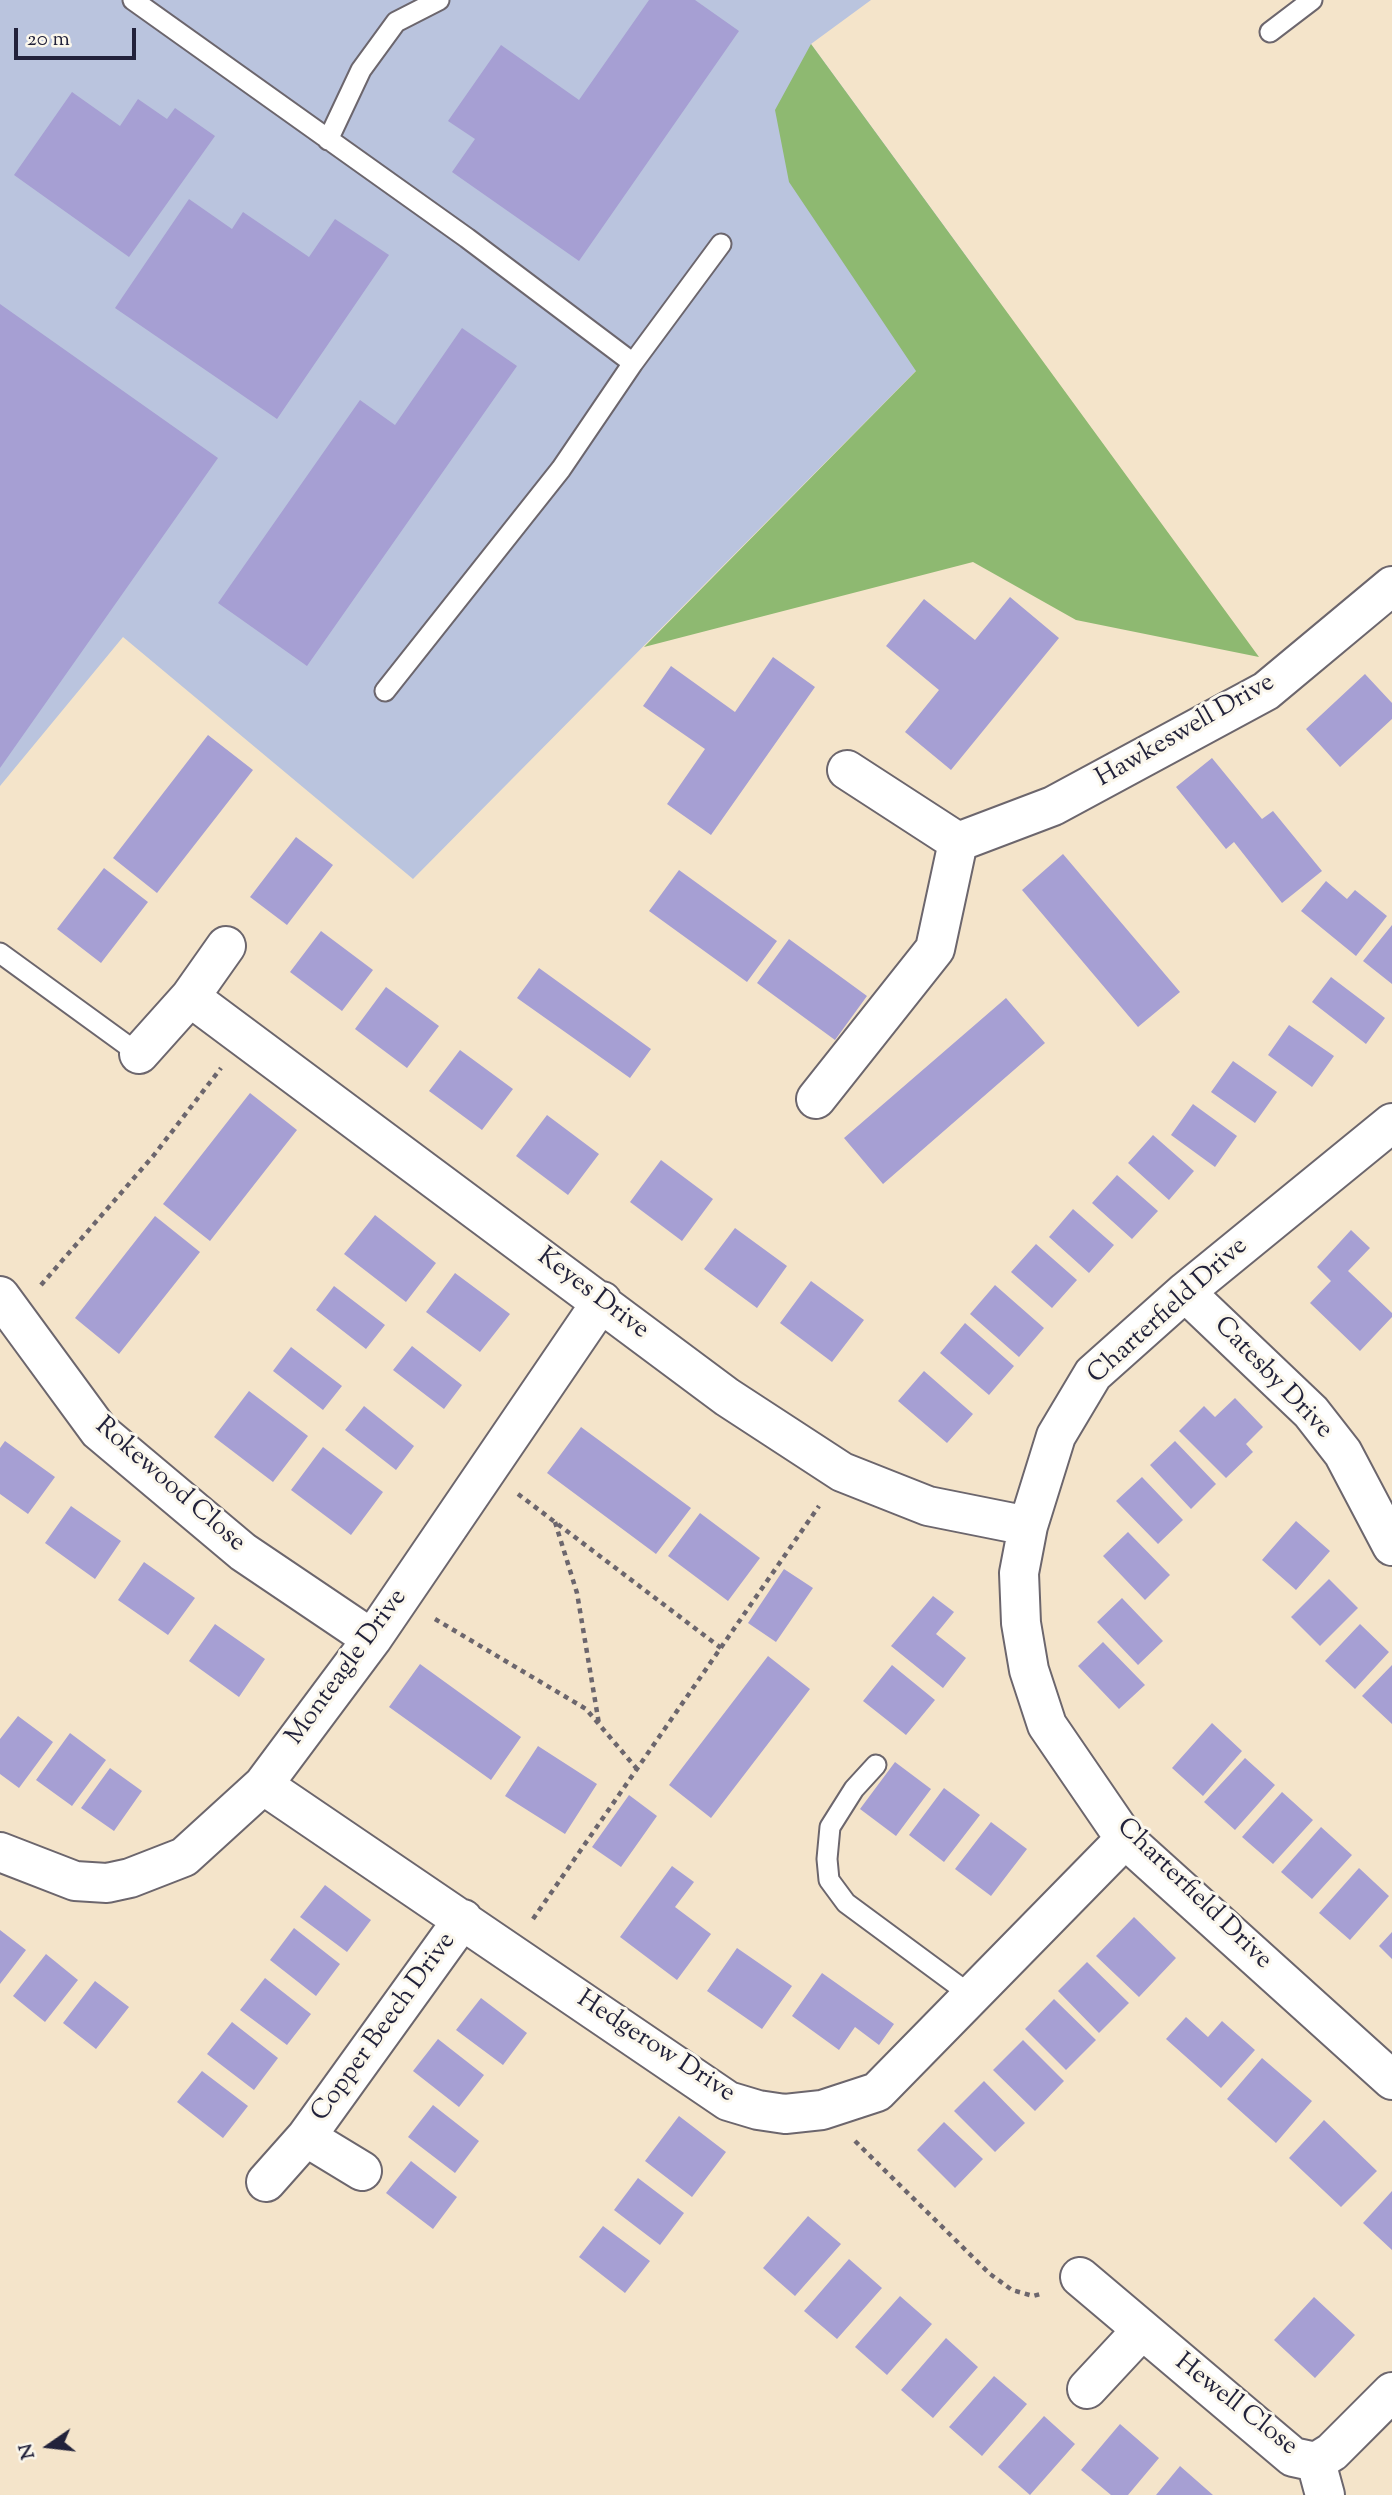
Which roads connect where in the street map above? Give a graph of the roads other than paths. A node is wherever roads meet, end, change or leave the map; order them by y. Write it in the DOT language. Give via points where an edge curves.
graph roads {
  1 [pos="132,0"];
  2 [pos="439,0"];
  3 [pos="1312,0"];
  4 [pos="1269,32"];
  5 [pos="328,140"];
  6 [pos="721,244"];
  7 [pos="633,363"];
  8 [pos="1392,586"];
  9 [pos="385,691"];
  10 [pos="846,770"];
  11 [pos="958,842"];
  12 [pos="226,946"];
  13 [pos="0,953"];
  14 [pos="190,997"];
  15 [pos="139,1054"];
  16 [pos="816,1099"];
  17 [pos="1392,1123"];
  18 [pos="1185,1292"];
  19 [pos="602,1301"];
  20 [pos="7,1306"];
  21 [pos="1028,1526"];
  22 [pos="1392,1546"];
  23 [pos="372,1639"];
  24 [pos="876,1765"];
  25 [pos="263,1785"];
  26 [pos="1125,1839"];
  27 [pos="0,1852"];
  28 [pos="463,1919"];
  29 [pos="972,1996"];
  30 [pos="1392,2080"];
  31 [pos="306,2137"];
  32 [pos="362,2171"];
  33 [pos="266,2182"];
  34 [pos="1080,2277"];
  35 [pos="1140,2331"];
  36 [pos="1087,2389"];
  37 [pos="1392,2392"];
  38 [pos="1321,2478"];
  1 -- 5 [label="lane"];
  2 -- 5 [label="lane" via="396,22 361,70"];
  3 -- 4 [label="lane"];
  5 -- 7 [label="lane"];
  6 -- 7 [label="lane"];
  7 -- 9 [label="lane" via="561,469"];
  8 -- 11 [label="street, Hawkeswell Drive" via="1266,691 1053,806"];
  10 -- 11 [label="street"];
  11 -- 16 [label="street" via="935,949"];
  12 -- 14 [label="street"];
  13 -- 15 [label="lane"];
  14 -- 15 [label="street"];
  14 -- 19 [label="street, Keyes Drive"];
  17 -- 18 [label="street, Charterfield Drive"];
  18 -- 21 [label="street, Charterfield Drive" via="1093,1374 1056,1436"];
  18 -- 22 [label="street, Catesby Drive" via="1311,1412 1343,1453"];
  19 -- 21 [label="street, Keyes Drive" via="727,1396 842,1472 928,1506"];
  19 -- 23 [label="street, Monteagle Drive"];
  20 -- 23 [label="street, Rokewood Close" via="99,1430 243,1552"];
  21 -- 26 [label="street, Charterfield Drive" via="1019,1573 1028,1670 1046,1725"];
  23 -- 25 [label="street, Monteagle Drive"];
  24 -- 29 [label="lane" via="853,1789 830,1827 829,1880 846,1903"];
  25 -- 27 [label="street, Monteagle Drive" via="184,1857 131,1878 107,1883 75,1881"];
  25 -- 28 [label="street, Hedgerow Drive"];
  26 -- 29 [label="street, Hedgerow Drive"];
  26 -- 30 [label="street, Charterfield Drive"];
  28 -- 29 [label="street, Hedgerow Drive" via="729,2101 785,2114 822,2110 877,2092"];
  28 -- 31 [label="street, Copper Beech Drive"];
  31 -- 32 [label="street, Copper Beech Drive"];
  31 -- 33 [label="street, Copper Beech Drive"];
  34 -- 35 [label="street, Hewell Close"];
  35 -- 36 [label="street"];
  35 -- 38 [label="street, Hewell Close"];
  37 -- 38 [label="street, Hewell Close" via="1332,2452"];
}
